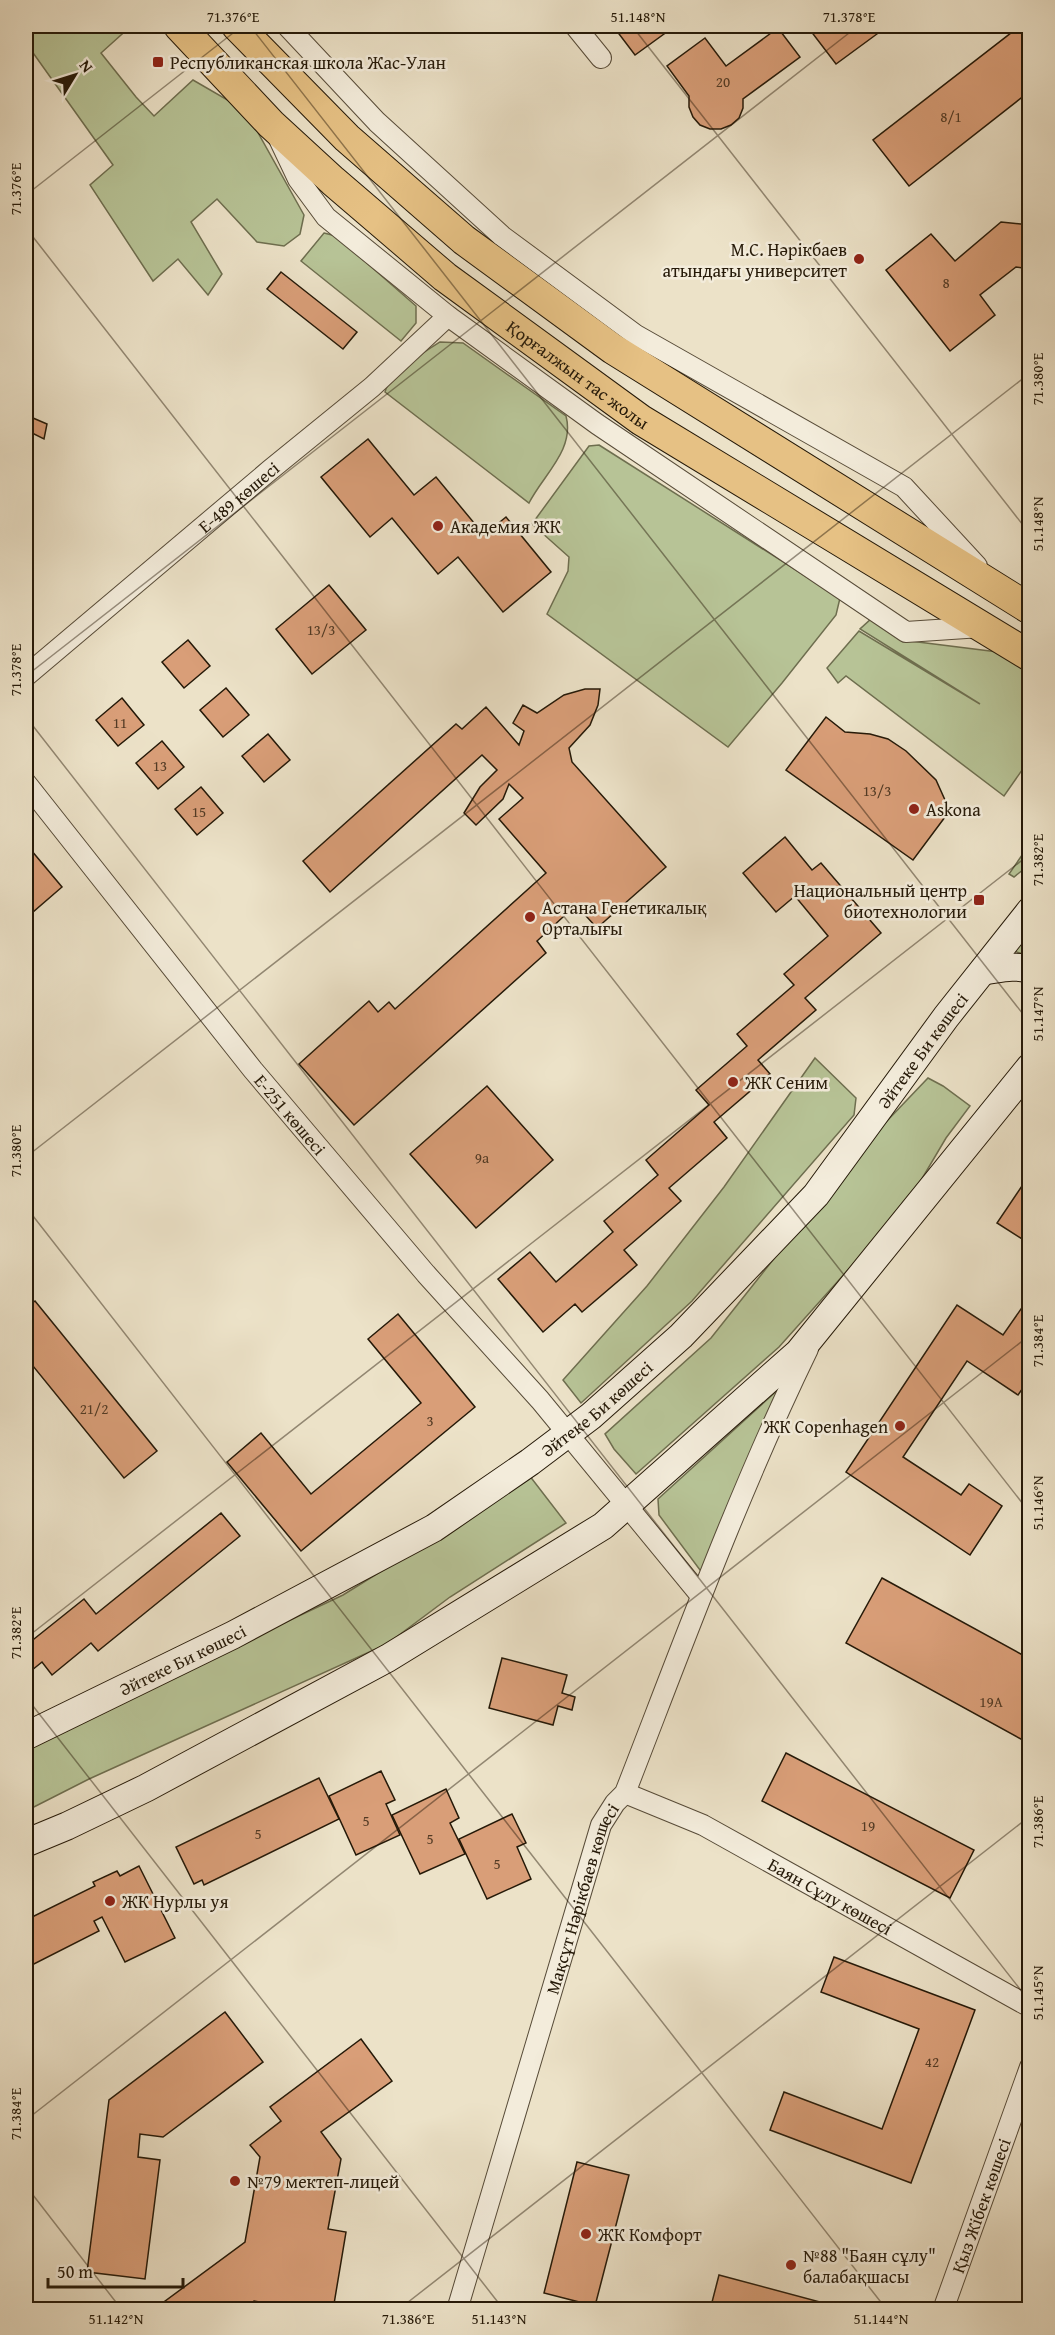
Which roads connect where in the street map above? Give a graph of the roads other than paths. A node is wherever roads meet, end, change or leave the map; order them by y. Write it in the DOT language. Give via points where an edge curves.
graph roads {
  1 [pos="179,26"];
  2 [pos="237,26"];
  3 [pos="286,26"];
  4 [pos="575,26"];
  5 [pos="601,58"];
  6 [pos="271,124"];
  7 [pos="448,316"];
  8 [pos="997,587"];
  9 [pos="1029,609"];
  10 [pos="982,627"];
  11 [pos="1029,656"];
  12 [pos="26,675"];
  13 [pos="26,783"];
  14 [pos="1029,912"];
  15 [pos="1029,970"];
  16 [pos="983,971"];
  17 [pos="1029,1066"];
  18 [pos="814,1336"];
  19 [pos="568,1435"];
  20 [pos="627,1506"];
  21 [pos="701,1596"];
  22 [pos="26,1736"];
  23 [pos="625,1792"];
  24 [pos="26,1843"];
  25 [pos="1029,2007"];
  26 [pos="1029,2067"];
  27 [pos="457,2310"];
  28 [pos="943,2310"];
  1 -- 6 [label="main road, Қорғалжын тас жолы"];
  2 -- 8 [label="main road" via="347,138 464,240 613,349"];
  3 -- 8 [label="street" via="377,122 502,236 636,335 904,487"];
  4 -- 5 [label="street"];
  6 -- 7 [label="street" via="298,179 326,217"];
  6 -- 10 [label="main road, Қорғалжын тас жолы" via="445,277 641,420"];
  7 -- 10 [label="street" via="597,424 906,632"];
  7 -- 12 [label="street, Е-489 көшесі" via="372,387"];
  8 -- 9 [label="main road"];
  10 -- 11 [label="main road, Қорғалжын тас жолы"];
  13 -- 19 [label="street, Е-251 көшесі" via="253,1070"];
  14 -- 16 [label="street, Әйтеке Би көшесі"];
  15 -- 16 [label="street" via="1009,967"];
  16 -- 19 [label="street, Әйтеке Би көшесі" via="816,1195 681,1336"];
  17 -- 18 [label="street"];
  18 -- 20 [label="street"];
  18 -- 21 [label="street, Мақсұт Нәрікбаев көшесі" via="777,1413"];
  19 -- 20 [label="street, Е-251 көшесі"];
  19 -- 22 [label="street, Әйтеке Би көшесі" via="434,1528 233,1635"];
  20 -- 21 [label="street, Е-251 көшесі"];
  20 -- 24 [label="street" via="603,1526 388,1658 146,1788"];
  21 -- 23 [label="street, Мақсұт Нәрікбаев көшесі"];
  23 -- 25 [label="street, Баян Сұлу көшесі" via="703,1825"];
  23 -- 27 [label="street, Мақсұт Нәрікбаев көшесі" via="601,1824"];
  26 -- 28 [label="street, Қыз Жібек көшесі"];
}
